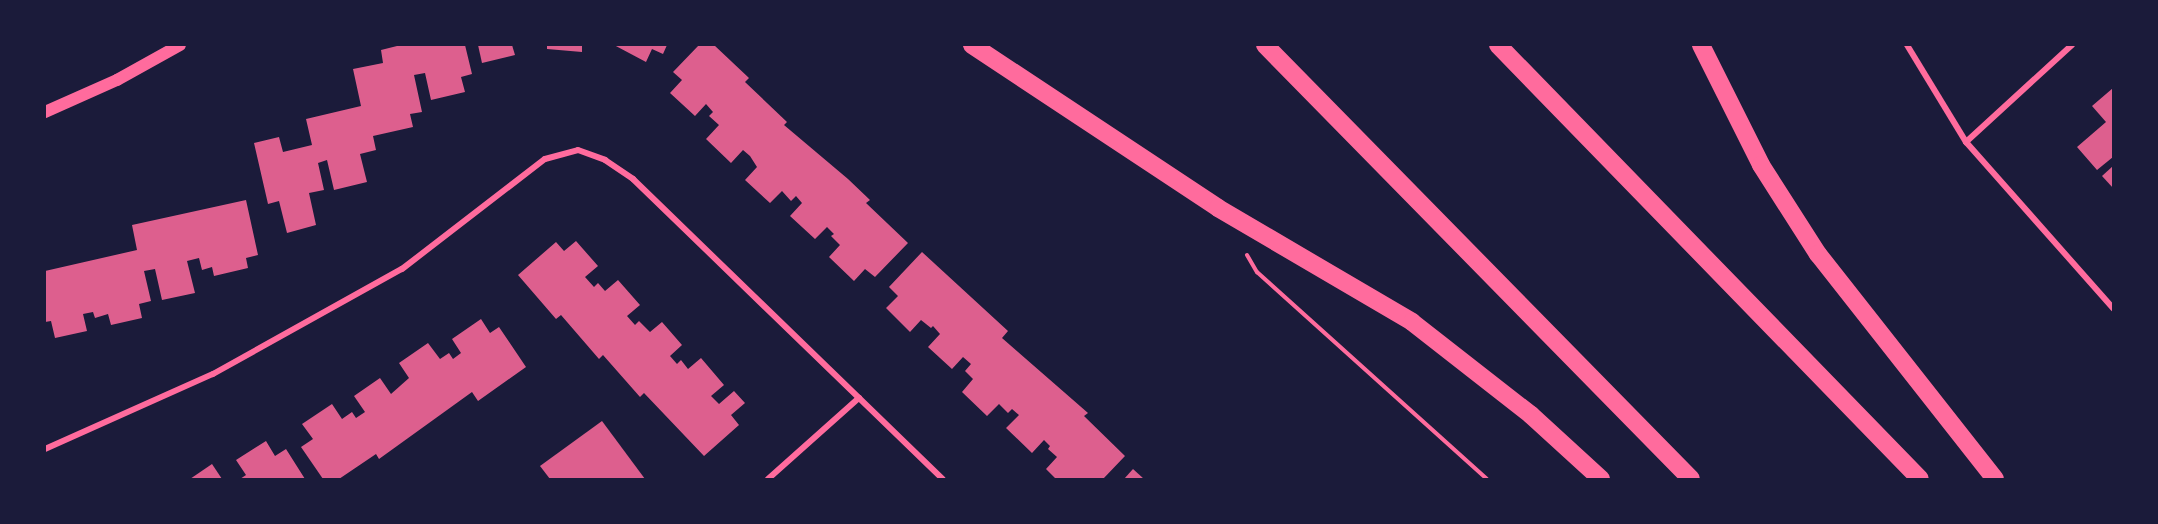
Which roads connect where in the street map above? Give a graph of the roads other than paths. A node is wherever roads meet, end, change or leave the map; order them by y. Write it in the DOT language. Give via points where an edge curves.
graph roads {
  1 [pos="180,45"];
  2 [pos="972,45"];
  3 [pos="1265,45"];
  4 [pos="1498,45"];
  5 [pos="1701,45"];
  6 [pos="1907,45"];
  7 [pos="2072,45"];
  8 [pos="45,111"];
  9 [pos="1966,142"];
  10 [pos="2113,308"];
  11 [pos="859,398"];
  12 [pos="45,449"];
  13 [pos="768,479"];
  14 [pos="943,479"];
  15 [pos="1601,479"];
  16 [pos="1691,479"];
  17 [pos="1920,479"];
  18 [pos="1995,479"];
  1 -- 8 [label="main road" via="117,80"];
  2 -- 15 [label="highway" via="1218,208 1412,322 1531,415"];
  3 -- 16 [label="highway"];
  4 -- 17 [label="highway"];
  5 -- 18 [label="highway" via="1761,165 1818,254"];
  6 -- 9 [label="street"];
  7 -- 9 [label="street"];
  9 -- 10 [label="street"];
  11 -- 12 [label="street" via="633,179 605,160 578,150 545,159 402,269 213,374"];
  11 -- 13 [label="street"];
  11 -- 14 [label="street"];
}
